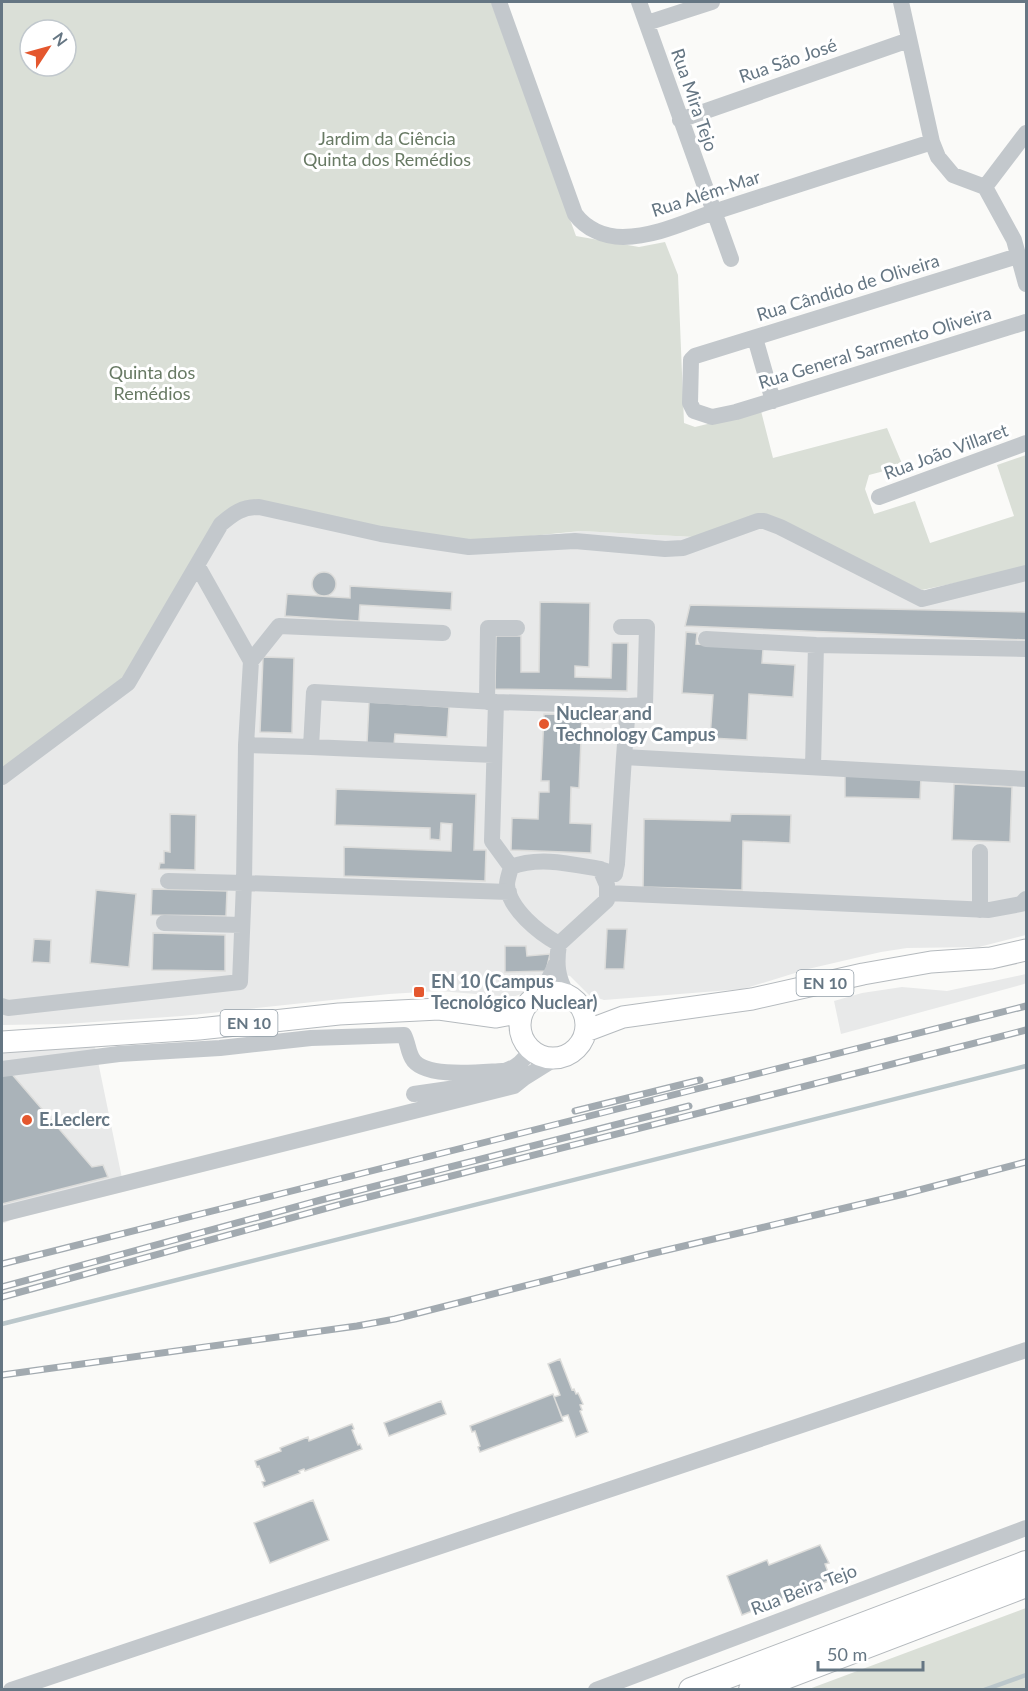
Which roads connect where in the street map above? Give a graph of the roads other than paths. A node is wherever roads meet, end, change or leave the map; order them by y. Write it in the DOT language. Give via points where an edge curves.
graph roads {
  1 [pos="500,2"];
  2 [pos="639,2"];
  3 [pos="712,2"];
  4 [pos="901,2"];
  5 [pos="646,23"];
  6 [pos="909,40"];
  7 [pos="680,120"];
  8 [pos="1026,133"];
  9 [pos="932,142"];
  10 [pos="985,187"];
  11 [pos="713,212"];
  12 [pos="1020,243"];
  13 [pos="731,259"];
  14 [pos="1026,284"];
  15 [pos="1026,322"];
  16 [pos="755,338"];
  17 [pos="692,360"];
  18 [pos="773,401"];
  19 [pos="1026,443"];
  20 [pos="879,497"];
  21 [pos="196,565"];
  22 [pos="1026,573"];
  23 [pos="621,627"];
  24 [pos="518,628"];
  25 [pos="443,633"];
  26 [pos="706,639"];
  27 [pos="816,645"];
  28 [pos="1026,649"];
  29 [pos="251,661"];
  30 [pos="492,702"];
  31 [pos="628,706"];
  32 [pos="246,745"];
  33 [pos="311,747"];
  34 [pos="494,755"];
  35 [pos="624,757"];
  36 [pos="813,767"];
  37 [pos="2,777"];
  38 [pos="1026,779"];
  39 [pos="980,852"];
  40 [pos="511,867"];
  41 [pos="600,869"];
  42 [pos="168,881"];
  43 [pos="244,883"];
  44 [pos="509,892"];
  45 [pos="608,893"];
  46 [pos="1026,899"];
  47 [pos="980,910"];
  48 [pos="164,923"];
  49 [pos="242,925"];
  50 [pos="559,944"];
  51 [pos="1026,950"];
  52 [pos="556,964"];
  53 [pos="574,1001"];
  54 [pos="2,1006"];
  55 [pos="525,1014"];
  56 [pos="623,1017"];
  57 [pos="586,1031"];
  58 [pos="2,1042"];
  59 [pos="531,1050"];
  60 [pos="556,1058"];
  61 [pos="2,1069"];
  62 [pos="502,1071"];
  63 [pos="524,1078"];
  64 [pos="2,1214"];
  65 [pos="1026,1350"];
  66 [pos="1026,1528"];
  67 [pos="1026,1563"];
  68 [pos="1026,1585"];
  69 [pos="11,1689"];
  70 [pos="596,1689"];
  71 [pos="691,1689"];
  72 [pos="751,1689"];
  1 -- 11 [label="street, Rua Além-Mar" via="575,214 583,225 621,237 660,233"];
  2 -- 5 [label="street, Rua Mira Tejo"];
  3 -- 5 [label="street"];
  4 -- 6 [label="street"];
  5 -- 7 [label="street, Rua Mira Tejo"];
  6 -- 7 [label="street, Rua São José"];
  6 -- 9 [label="street"];
  7 -- 11 [label="street, Rua Mira Tejo"];
  8 -- 10 [label="street"];
  9 -- 10 [label="street" via="953,175"];
  9 -- 11 [label="street, Rua Além-Mar"];
  10 -- 12 [label="street"];
  11 -- 13 [label="street, Rua Mira Tejo"];
  12 -- 14 [label="street"];
  12 -- 16 [label="street, Rua Cândido de Oliveira"];
  15 -- 18 [label="street, Rua General Sarmento Oliveira"];
  16 -- 17 [label="street, Rua Cândido de Oliveira"];
  16 -- 18 [label="street"];
  17 -- 18 [label="street, Rua General Sarmento Oliveira" via="690,403 694,411 712,417"];
  19 -- 20 [label="street, Rua João Villaret"];
  21 -- 22 [label="street" via="221,524 245,507 259,507 381,534 469,548 575,541 683,548 764,521 922,600"];
  21 -- 29 [label="street"];
  21 -- 37 [label="street" via="128,683"];
  23 -- 31 [label="street" via="647,627 645,705"];
  24 -- 30 [label="street" via="488,628"];
  25 -- 29 [label="street" via="279,626"];
  26 -- 27 [label="street"];
  27 -- 28 [label="street"];
  27 -- 36 [label="street"];
  29 -- 32 [label="street"];
  30 -- 31 [label="street"];
  30 -- 33 [label="street" via="314,692"];
  30 -- 34 [label="street"];
  31 -- 35 [label="street"];
  32 -- 33 [label="street"];
  32 -- 43 [label="street"];
  33 -- 34 [label="street"];
  34 -- 40 [label="street" via="492,841"];
  35 -- 36 [label="street"];
  35 -- 41 [label="street" via="615,874"];
  36 -- 38 [label="street"];
  39 -- 47 [label="street"];
  40 -- 41 [label="street" via="524,862 549,862"];
  40 -- 44 [label="street"];
  41 -- 45 [label="street"];
  42 -- 43 [label="street"];
  43 -- 44 [label="street"];
  43 -- 49 [label="street"];
  44 -- 50 [label="street" via="513,903 544,936"];
  45 -- 47 [label="street"];
  45 -- 50 [label="street" via="607,900"];
  46 -- 47 [label="street" via="1021,904"];
  48 -- 49 [label="street"];
  49 -- 54 [label="street" via="240,982"];
  50 -- 52 [label="street"];
  51 -- 56 [label="main road, EN 10" via="991,958 932,962 752,999"];
  52 -- 53 [label="street" via="560,982"];
  52 -- 55 [label="street"];
  53 -- 55 [label="main road, EN 10" via="555,991 543,993"];
  53 -- 56 [label="main road, EN 10"];
  53 -- 57 [label="main road" via="586,1018"];
  55 -- 58 [label="main road, EN 10" via="496,1017 439,1009 339,1014 199,1029"];
  55 -- 59 [label="main road" via="524,1041"];
  56 -- 57 [label="main road, EN 10"];
  57 -- 60 [label="main road" via="576,1049"];
  59 -- 60 [label="main road"];
  59 -- 62 [label="street" via="514,1068"];
  60 -- 63 [label="street"];
  61 -- 62 [label="street" via="119,1054 311,1038 404,1035 412,1058 423,1068 442,1072"];
  62 -- 63 [label="street" via="412,1090"];
  63 -- 64 [label="street" via="514,1086"];
  65 -- 69 [label="street"];
  66 -- 70 [label="street, Rua Beira Tejo"];
  67 -- 71 [label="highway"];
  68 -- 72 [label="highway"];
}
